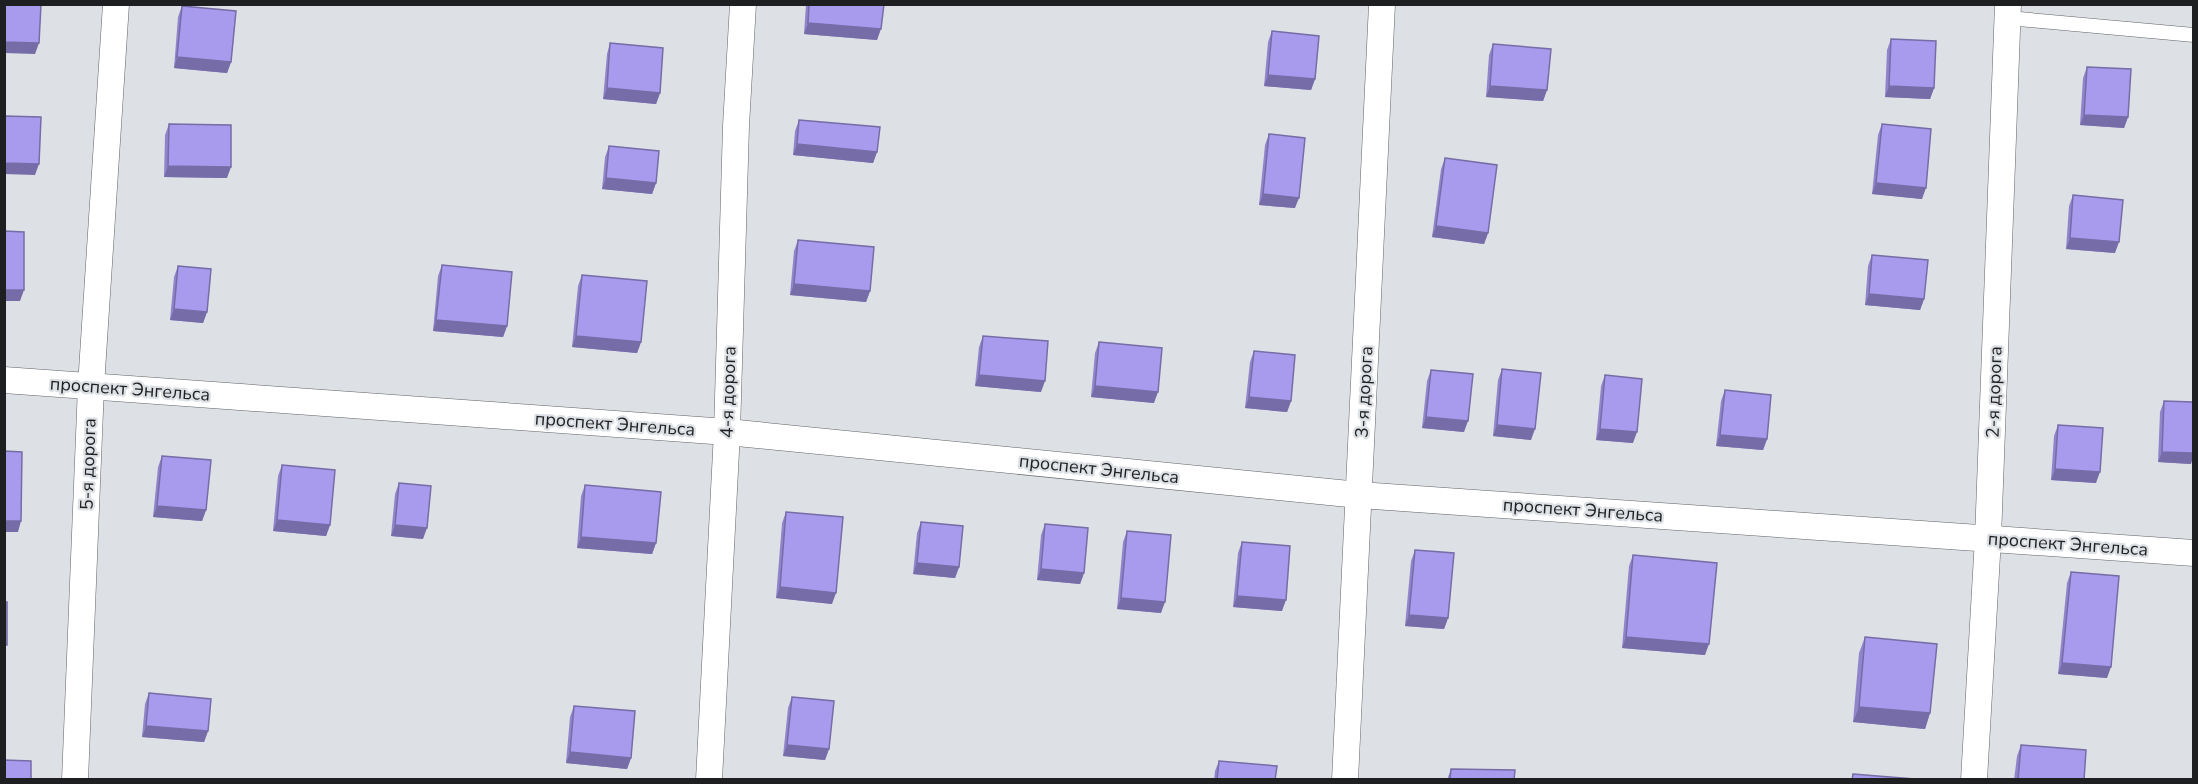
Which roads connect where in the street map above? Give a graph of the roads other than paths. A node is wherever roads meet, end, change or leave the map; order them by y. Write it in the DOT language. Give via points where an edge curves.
graph roads {
  1 [pos="116,4"];
  2 [pos="743,4"];
  3 [pos="1382,4"];
  4 [pos="2008,11"];
  5 [pos="2193,35"];
  6 [pos="4,380"];
  7 [pos="91,386"];
  8 [pos="727,432"];
  9 [pos="1359,495"];
  10 [pos="1988,538"];
  11 [pos="2193,553"];
  12 [pos="75,780"];
  13 [pos="709,780"];
  14 [pos="1345,780"];
  15 [pos="1974,780"];
  1 -- 7 [label="street, 5-я дорога"];
  2 -- 8 [label="street, 4-я дорога"];
  3 -- 9 [label="street, 3-я дорога"];
  4 -- 5 [label="lane"];
  4 -- 10 [label="street, 2-я дорога"];
  6 -- 7 [label="street, проспект Энгельса"];
  7 -- 8 [label="street, проспект Энгельса"];
  7 -- 12 [label="street, 5-я дорога"];
  8 -- 9 [label="street, проспект Энгельса"];
  8 -- 13 [label="street, 4-я дорога"];
  9 -- 10 [label="street, проспект Энгельса"];
  9 -- 14 [label="street, 3-я дорога"];
  10 -- 11 [label="street, проспект Энгельса"];
  10 -- 15 [label="street, 2-я дорога"];
}
